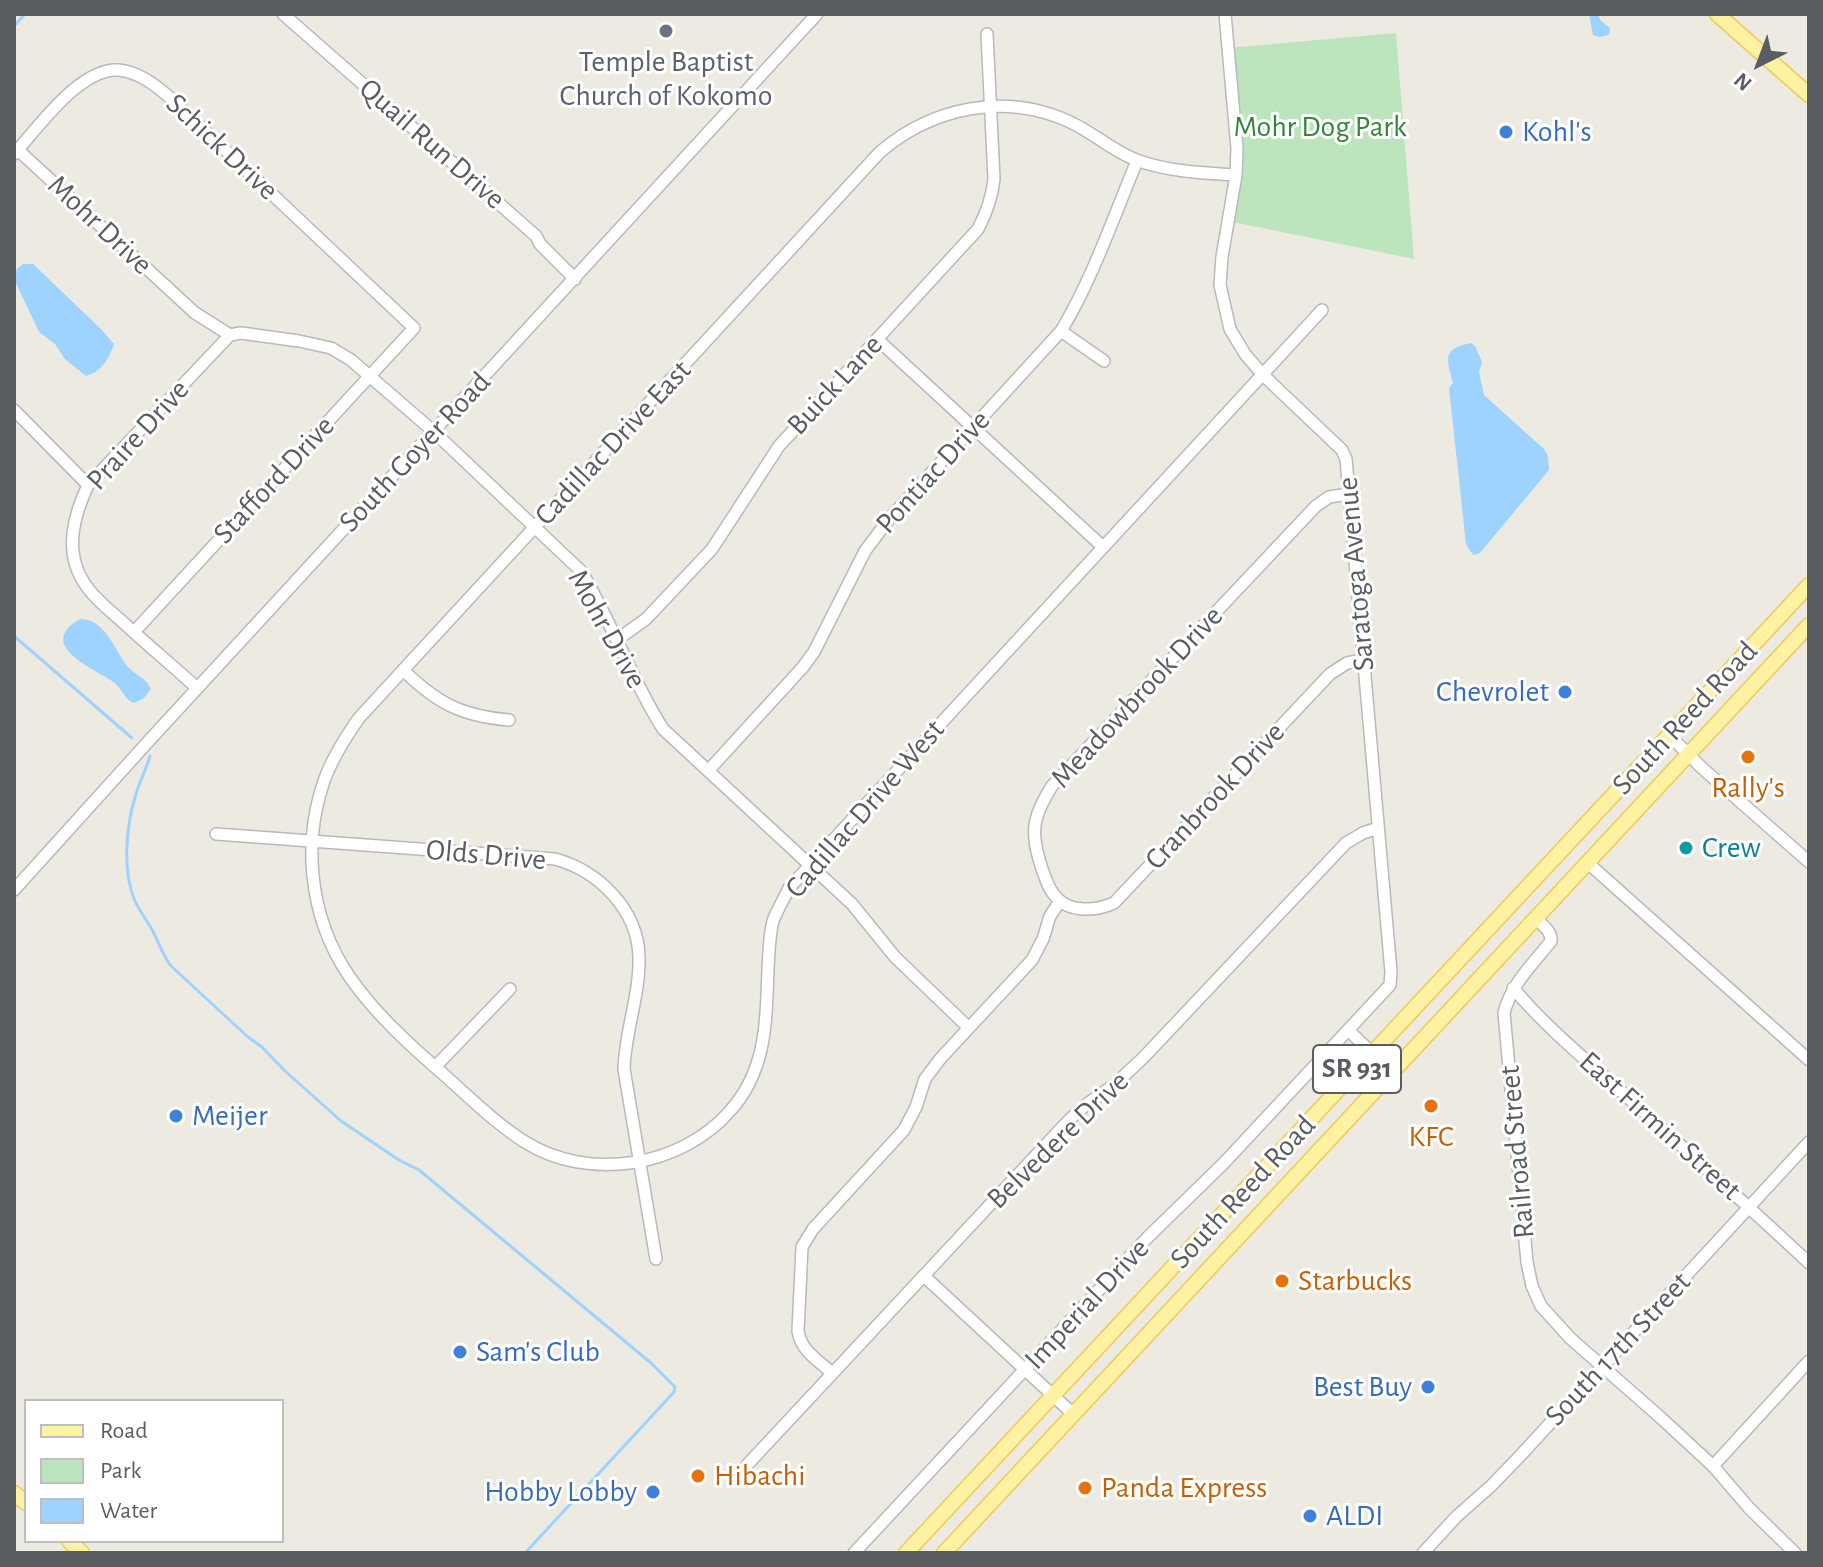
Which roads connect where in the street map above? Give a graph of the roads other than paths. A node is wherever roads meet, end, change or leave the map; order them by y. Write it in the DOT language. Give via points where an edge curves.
graph roads {
  1 [pos="283,14"];
  2 [pos="817,14"];
  3 [pos="1225,14"];
  4 [pos="1717,14"];
  5 [pos="987,34"];
  6 [pos="1809,95"];
  7 [pos="990,106"];
  8 [pos="16,152"];
  9 [pos="1137,161"];
  10 [pos="1236,175"];
  11 [pos="575,279"];
  12 [pos="1322,310"];
  13 [pos="414,328"];
  14 [pos="1061,331"];
  15 [pos="230,335"];
  16 [pos="877,339"];
  17 [pos="1104,361"];
  18 [pos="1262,374"];
  19 [pos="369,375"];
  20 [pos="14,410"];
  21 [pos="973,428"];
  22 [pos="433,431"];
  23 [pos="88,485"];
  24 [pos="1348,494"];
  25 [pos="536,526"];
  26 [pos="1103,547"];
  27 [pos="1809,585"];
  28 [pos="1809,625"];
  29 [pos="134,632"];
  30 [pos="617,638"];
  31 [pos="1363,660"];
  32 [pos="403,670"];
  33 [pos="197,688"];
  34 [pos="509,720"];
  35 [pos="1669,735"];
  36 [pos="1688,755"];
  37 [pos="708,771"];
  38 [pos="1378,828"];
  39 [pos="216,834"];
  40 [pos="311,841"];
  41 [pos="1809,862"];
  42 [pos="1588,863"];
  43 [pos="809,864"];
  44 [pos="14,890"];
  45 [pos="1060,901"];
  46 [pos="1536,919"];
  47 [pos="1387,988"];
  48 [pos="1513,988"];
  49 [pos="510,989"];
  50 [pos="969,1028"];
  51 [pos="1348,1030"];
  52 [pos="1372,1053"];
  53 [pos="1809,1060"];
  54 [pos="435,1067"];
  55 [pos="1809,1142"];
  56 [pos="640,1162"];
  57 [pos="1750,1206"];
  58 [pos="656,1259"];
  59 [pos="1809,1263"];
  60 [pos="924,1276"];
  61 [pos="1809,1361"];
  62 [pos="1602,1366"];
  63 [pos="1026,1369"];
  64 [pos="832,1373"];
  65 [pos="1054,1394"];
  66 [pos="1073,1414"];
  67 [pos="747,1465"];
  68 [pos="1713,1466"];
  69 [pos="854,1553"];
  70 [pos="906,1553"];
  71 [pos="944,1553"];
  72 [pos="1423,1553"];
  73 [pos="1795,1553"];
  1 -- 11 [label="street, Quail Run Drive" via="536,236"];
  2 -- 11 [label="street, South Goyer Road"];
  3 -- 10 [label="street, Saratoga Avenue"];
  4 -- 6 [label="main road"];
  5 -- 7 [label="street, Buick Lane"];
  7 -- 9 [label="street, Cadillac Drive East" via="1069,121"];
  7 -- 16 [label="street, Buick Lane" via="994,179 986,215"];
  7 -- 25 [label="street, Cadillac Drive East" via="921,124 880,152"];
  8 -- 13 [label="street, Schick Drive" via="80,83 117,70 150,81"];
  8 -- 15 [label="street, Mohr Drive" via="195,313"];
  9 -- 10 [label="street, Cadillac Drive East" via="1176,171"];
  9 -- 14 [label="street, Pontiac Drive"];
  10 -- 18 [label="street, Saratoga Avenue" via="1220,285 1230,329"];
  11 -- 22 [label="street, South Goyer Road"];
  12 -- 18 [label="street, Cadillac Drive West"];
  13 -- 19 [label="street, Stafford Drive"];
  14 -- 17 [label="street"];
  14 -- 21 [label="street, Pontiac Drive"];
  15 -- 19 [label="street, Mohr Drive" via="331,348"];
  15 -- 23 [label="street, Praire Drive"];
  16 -- 21 [label="street"];
  16 -- 30 [label="street, Buick Lane" via="779,446 712,549 646,619"];
  18 -- 24 [label="street, Saratoga Avenue" via="1342,450"];
  18 -- 26 [label="street, Cadillac Drive West"];
  19 -- 22 [label="street, Mohr Drive"];
  19 -- 29 [label="street, Stafford Drive"];
  20 -- 23 [label="street"];
  21 -- 26 [label="street"];
  21 -- 37 [label="street, Pontiac Drive" via="865,551 803,667"];
  22 -- 25 [label="street, Mohr Drive"];
  22 -- 33 [label="street, South Goyer Road"];
  23 -- 29 [label="street, Praire Drive" via="72,530 74,557 82,580"];
  24 -- 31 [label="street, Saratoga Avenue"];
  24 -- 45 [label="street, Meadowbrook Drive" via="1316,506 1052,786 1035,823 1036,853 1048,886"];
  25 -- 30 [label="street, Mohr Drive" via="581,571"];
  25 -- 32 [label="street, Cadillac Drive East"];
  26 -- 43 [label="street, Cadillac Drive West"];
  27 -- 35 [label="main road, South Reed Road / SR 931"];
  28 -- 36 [label="main road, South Reed Road / SR 931"];
  29 -- 33 [label="street, Praire Drive"];
  30 -- 37 [label="street, Mohr Drive" via="663,729"];
  31 -- 38 [label="street, Saratoga Avenue"];
  31 -- 45 [label="street, Cranbrook Drive" via="1330,674 1114,903 1089,910"];
  32 -- 34 [label="street" via="455,709"];
  32 -- 40 [label="street, Cadillac Drive East" via="341,744 324,781"];
  33 -- 44 [label="street, South Goyer Road"];
  35 -- 36 [label="street"];
  35 -- 52 [label="main road, South Reed Road / SR 931"];
  36 -- 41 [label="street"];
  36 -- 42 [label="main road, South Reed Road / SR 931"];
  37 -- 43 [label="street, Mohr Drive"];
  38 -- 47 [label="street, Saratoga Avenue" via="1391,972"];
  38 -- 60 [label="street, Belvedere Drive" via="1346,843 1143,1058 1036,1154"];
  39 -- 40 [label="street, Olds Drive"];
  40 -- 54 [label="street, Cadillac Drive East" via="320,918 336,955 357,987"];
  40 -- 56 [label="street, Olds Drive" via="555,859 571,863 614,894 634,931 639,956 624,1069"];
  42 -- 46 [label="main road, South Reed Road / SR 931"];
  42 -- 53 [label="street"];
  43 -- 50 [label="street, Mohr Drive"];
  43 -- 56 [label="street, Cadillac Drive West" via="773,920 765,1034 745,1090 730,1112 700,1138"];
  45 -- 50 [label="street" via="1032,960"];
  46 -- 48 [label="street" via="1551,941"];
  46 -- 66 [label="main road, South Reed Road / SR 931"];
  47 -- 51 [label="street, Imperial Drive"];
  48 -- 57 [label="street, East Firmin Street"];
  48 -- 62 [label="street, Railroad Street" via="1504,1013 1532,1286 1547,1313"];
  49 -- 54 [label="street"];
  50 -- 64 [label="street" via="925,1079 904,1130 802,1247 799,1339"];
  51 -- 52 [label="street"];
  51 -- 63 [label="street, Imperial Drive"];
  52 -- 65 [label="main road, South Reed Road / SR 931"];
  54 -- 56 [label="street, Cadillac Drive West" via="501,1125 542,1151 600,1164"];
  55 -- 57 [label="street, South 17th Street"];
  56 -- 58 [label="street, Olds Drive"];
  57 -- 59 [label="street, East Firmin Street"];
  57 -- 62 [label="street, South 17th Street"];
  60 -- 63 [label="street"];
  60 -- 64 [label="street, Belvedere Drive"];
  61 -- 68 [label="street"];
  62 -- 68 [label="street, Railroad Street"];
  62 -- 72 [label="street, South 17th Street"];
  63 -- 65 [label="street"];
  63 -- 69 [label="street, Imperial Drive"];
  64 -- 67 [label="street, Belvedere Drive"];
  65 -- 66 [label="street"];
  65 -- 70 [label="main road, South Reed Road / SR 931"];
  66 -- 71 [label="main road, South Reed Road / SR 931"];
  68 -- 73 [label="street, Railroad Street"];
}
